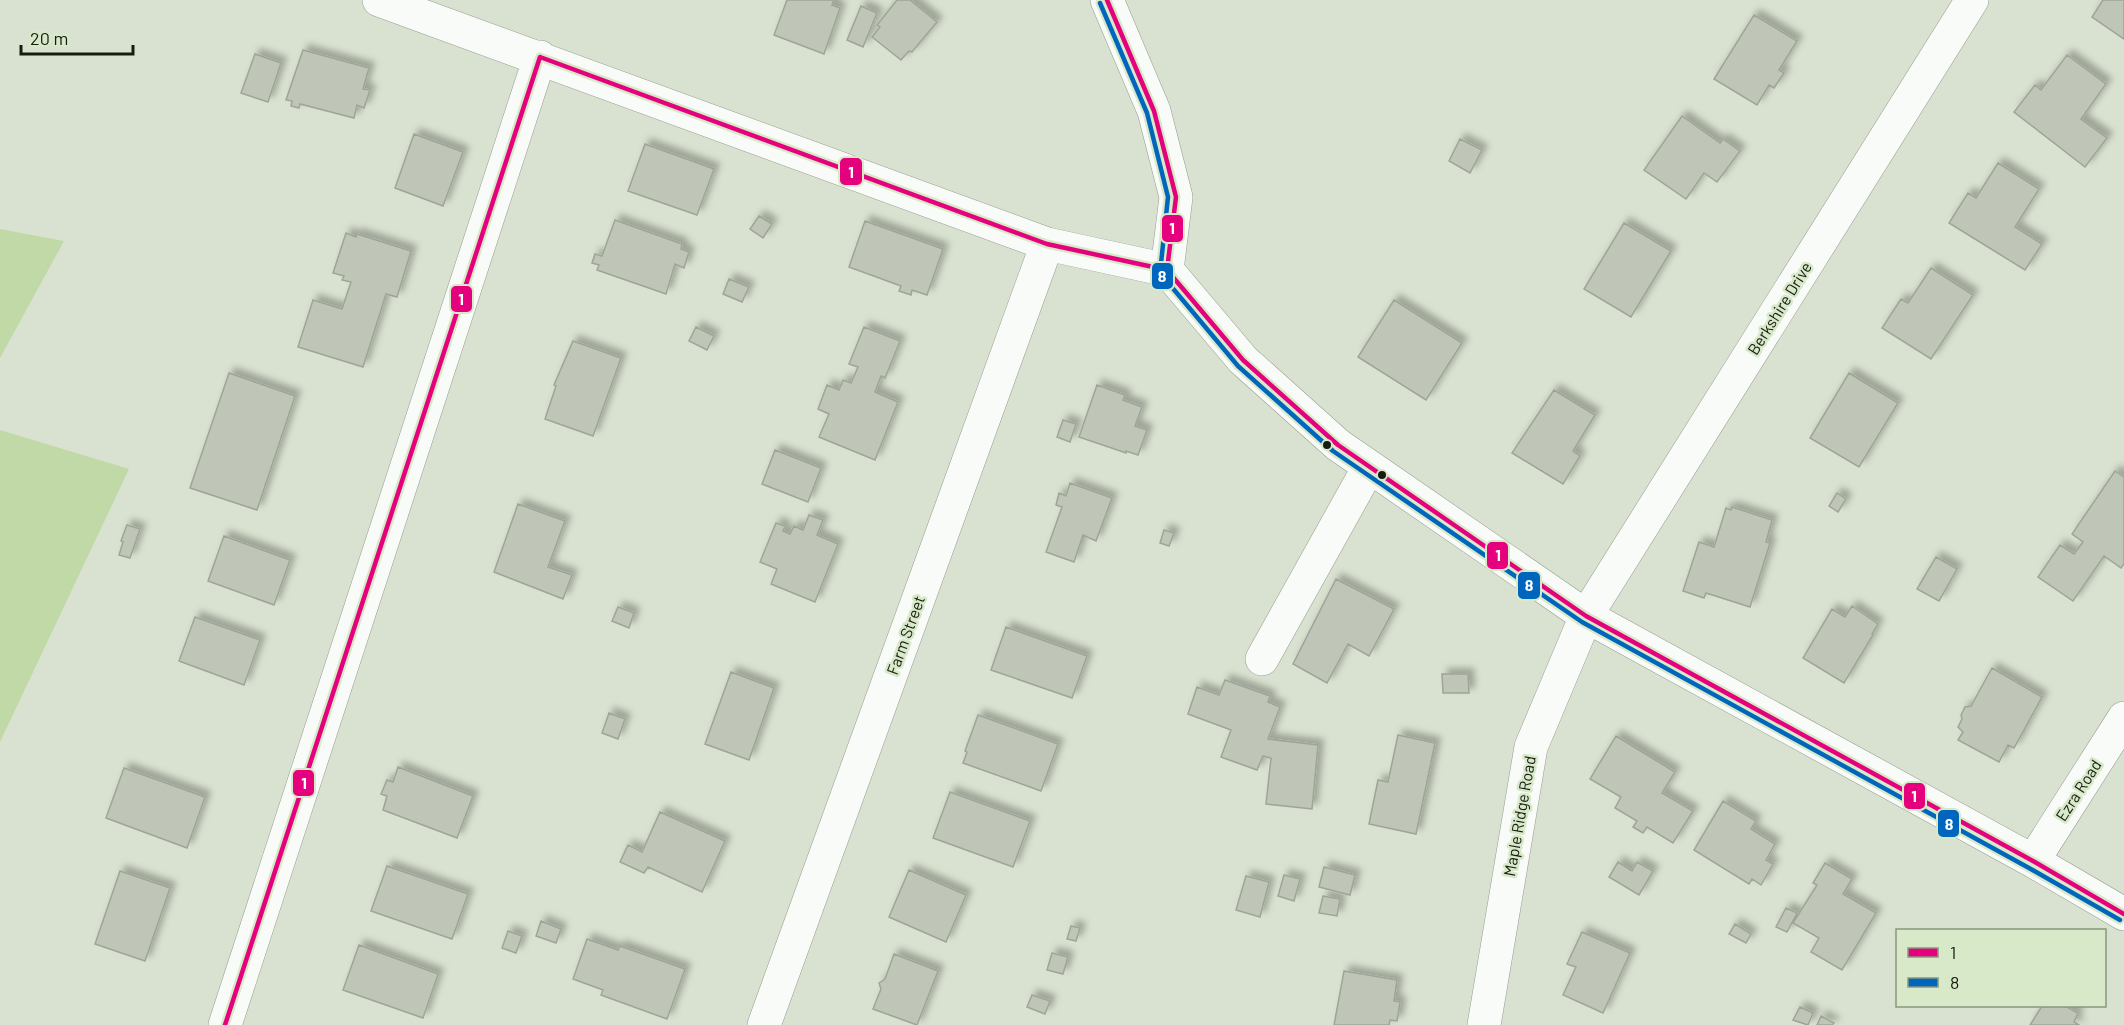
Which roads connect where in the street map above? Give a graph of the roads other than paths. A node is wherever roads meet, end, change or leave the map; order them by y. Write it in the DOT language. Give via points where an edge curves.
graph roads {
  1 [pos="379,0"];
  2 [pos="1107,0"];
  3 [pos="1972,0"];
  4 [pos="540,57"];
  5 [pos="1047,244"];
  6 [pos="1167,270"];
  7 [pos="1369,468"];
  8 [pos="1586,616"];
  9 [pos="1262,659"];
  10 [pos="2124,718"];
  11 [pos="2033,861"];
  12 [pos="2124,914"];
  13 [pos="225,1025"];
  14 [pos="764,1025"];
  15 [pos="1484,1025"];
  1 -- 4 [label="street"];
  2 -- 6 [label="street" via="1154,111 1176,197"];
  3 -- 8 [label="street, Berkshire Drive"];
  4 -- 5 [label="street"];
  4 -- 13 [label="street"];
  5 -- 6 [label="street"];
  5 -- 14 [label="street, Farm Street"];
  6 -- 7 [label="street" via="1243,360"];
  7 -- 8 [label="street"];
  7 -- 9 [label="street"];
  8 -- 11 [label="street"];
  8 -- 15 [label="street, Maple Ridge Road" via="1531,747"];
  10 -- 11 [label="street, Ezra Road"];
  11 -- 12 [label="street"];
}
